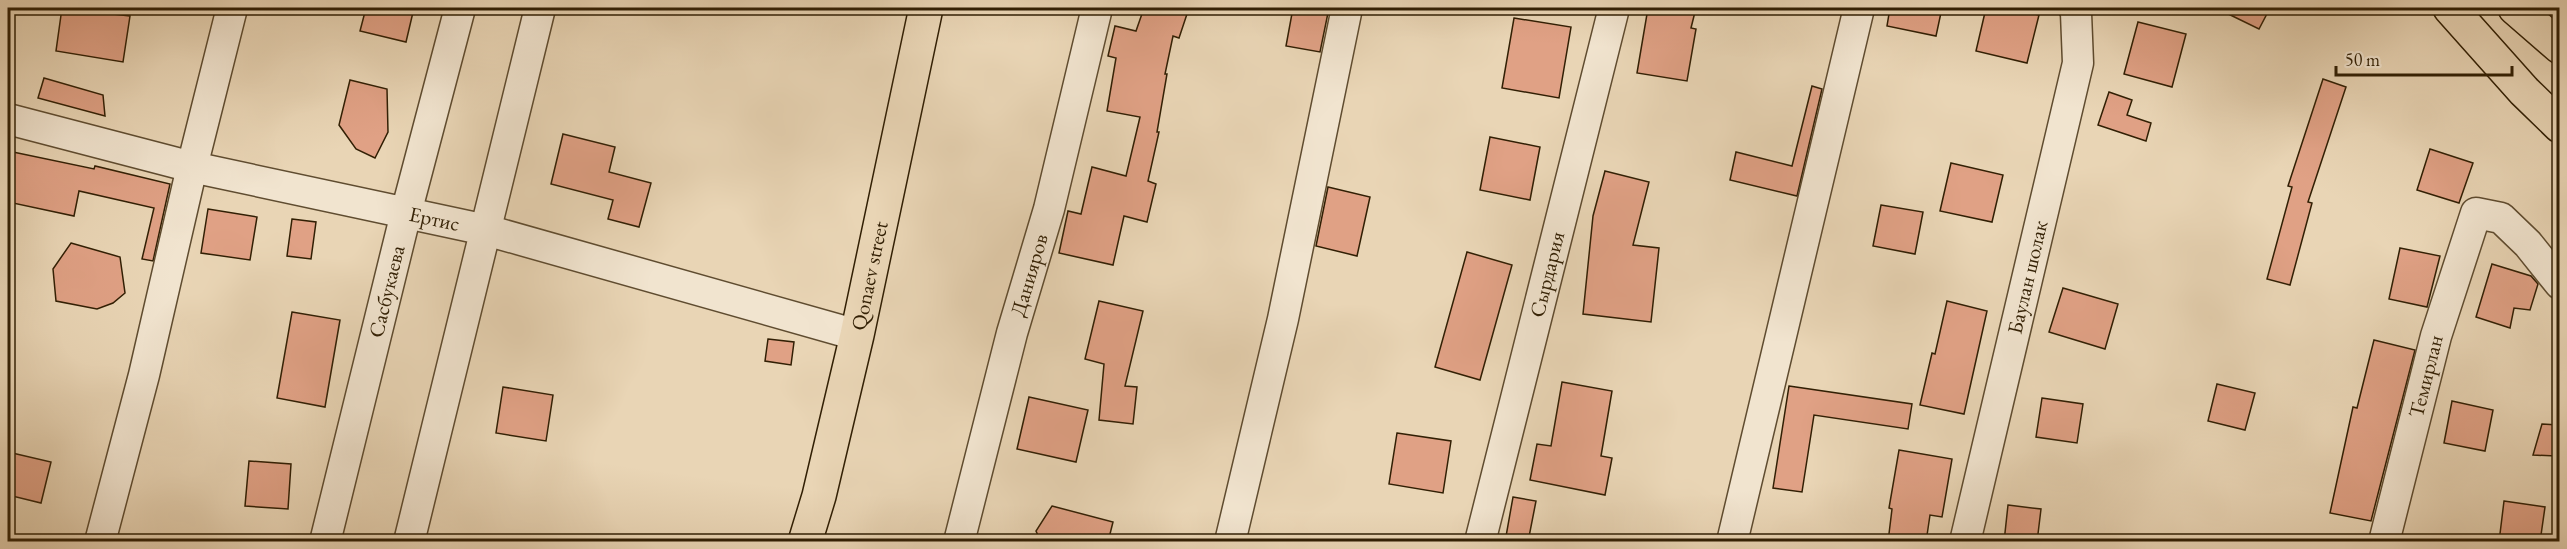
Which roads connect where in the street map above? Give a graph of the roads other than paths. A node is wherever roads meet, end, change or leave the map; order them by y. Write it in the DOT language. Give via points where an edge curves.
graph roads {
  1 [pos="232,8"];
  2 [pos="460,8"];
  3 [pos="540,8"];
  4 [pos="926,8"];
  5 [pos="1097,8"];
  6 [pos="1347,8"];
  7 [pos="1614,8"];
  8 [pos="1859,8"];
  9 [pos="2450,8"];
  10 [pos="2515,8"];
  11 [pos="2075,10"];
  12 [pos="2559,47"];
  13 [pos="8,119"];
  14 [pos="2559,126"];
  15 [pos="192,167"];
  16 [pos="406,213"];
  17 [pos="486,230"];
  18 [pos="2559,284"];
  19 [pos="857,335"];
  20 [pos="100,542"];
  21 [pos="325,542"];
  22 [pos="409,542"];
  23 [pos="805,542"];
  24 [pos="959,542"];
  25 [pos="1230,542"];
  26 [pos="1480,542"];
  27 [pos="1732,542"];
  28 [pos="1965,542"];
  29 [pos="2384,542"];
  1 -- 15 [label="street"];
  2 -- 16 [label="street, Сасбукаева"];
  3 -- 17 [label="street"];
  4 -- 19 [label="main road, Qonaev street"];
  5 -- 24 [label="street, Данияров"];
  6 -- 25 [label="street" via="1283,319"];
  7 -- 26 [label="street, Сырдария"];
  8 -- 27 [label="street"];
  9 -- 14 [label="main road"];
  10 -- 12 [label="main road"];
  11 -- 28 [label="street, Баулан шолак" via="2078,63"];
  13 -- 15 [label="street, Ертис"];
  15 -- 16 [label="street, Ертис"];
  15 -- 20 [label="street"];
  16 -- 17 [label="street, Ертис"];
  16 -- 21 [label="street, Сасбукаева"];
  17 -- 19 [label="street, Ертис"];
  17 -- 22 [label="street"];
  18 -- 29 [label="street, Темирлан" via="2528,244 2501,218 2476,213 2436,336"];
  19 -- 23 [label="main road, Qonaev street"];
}
